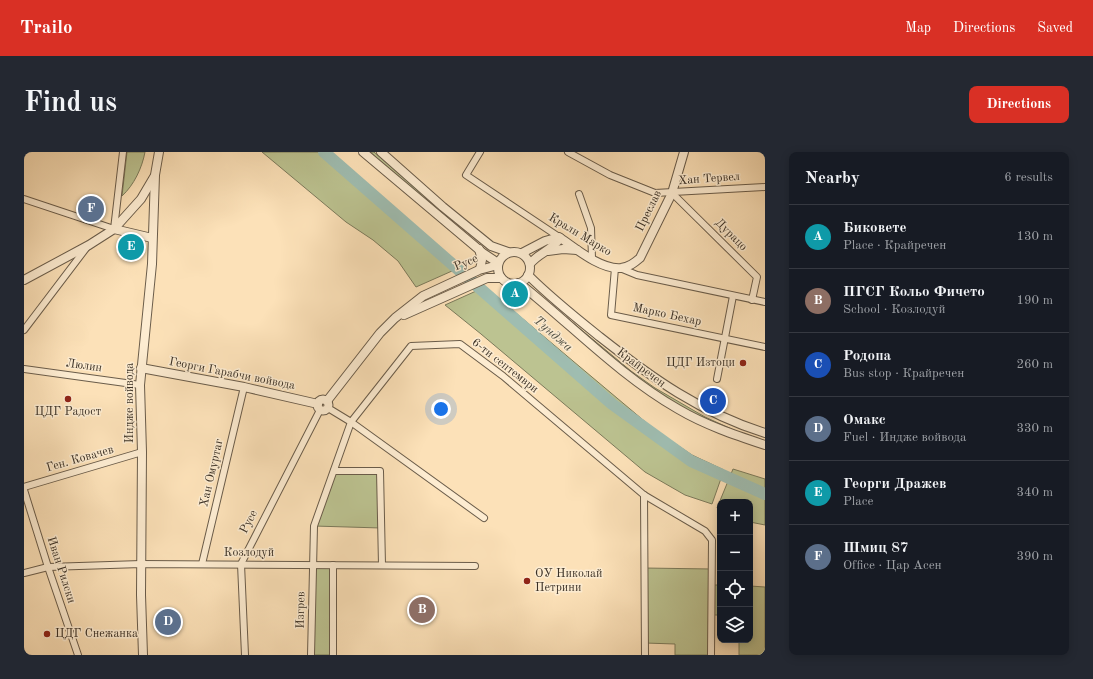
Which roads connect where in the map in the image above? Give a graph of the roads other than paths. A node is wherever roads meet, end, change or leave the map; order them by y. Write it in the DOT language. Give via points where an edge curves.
graph roads {
  1 [pos="123,152"];
  2 [pos="159,152"];
  3 [pos="363,152"];
  4 [pos="381,152"];
  5 [pos="480,152"];
  6 [pos="570,152"];
  7 [pos="684,152"];
  8 [pos="155,175"];
  9 [pos="765,187"];
  10 [pos="672,192"];
  11 [pos="579,194"];
  12 [pos="24,198"];
  13 [pos="114,229"];
  14 [pos="152,238"];
  15 [pos="560,238"];
  16 [pos="89,245"];
  17 [pos="479,248"];
  18 [pos="580,251"];
  19 [pos="508,252"];
  20 [pos="522,253"];
  21 [pos="540,254"];
  22 [pos="592,258"];
  23 [pos="498,264"];
  24 [pos="530,264"];
  25 [pos="618,268"];
  26 [pos="479,270"];
  27 [pos="528,276"];
  28 [pos="501,278"];
  29 [pos="24,280"];
  30 [pos="519,283"];
  31 [pos="733,296"];
  32 [pos="752,300"];
  33 [pos="765,302"];
  34 [pos="396,318"];
  35 [pos="24,330"];
  36 [pos="725,338"];
  37 [pos="765,346"];
  38 [pos="141,368"];
  39 [pos="24,369"];
  40 [pos="717,379"];
  41 [pos="140,386"];
  42 [pos="244,387"];
  43 [pos="323,406"];
  44 [pos="351,422"];
  45 [pos="765,433"];
  46 [pos="765,445"];
  47 [pos="142,452"];
  48 [pos="334,470"];
  49 [pos="24,487"];
  50 [pos="24,490"];
  51 [pos="644,495"];
  52 [pos="484,518"];
  53 [pos="141,564"];
  54 [pos="202,564"];
  55 [pos="241,564"];
  56 [pos="312,564"];
  57 [pos="333,565"];
  58 [pos="382,565"];
  59 [pos="475,566"];
  60 [pos="48,568"];
  61 [pos="24,573"];
  62 [pos="78,655"];
  63 [pos="143,655"];
  64 [pos="245,655"];
  65 [pos="311,655"];
  66 [pos="333,655"];
  67 [pos="645,655"];
  68 [pos="711,655"];
  1 -- 13 [label="street"];
  2 -- 8 [label="street, Индже войвода"];
  3 -- 17 [label="street"];
  4 -- 19 [label="street" via="491,246"];
  5 -- 15 [label="street, Крали Марко" via="466,175"];
  6 -- 10 [label="street, Хан Тервел" via="610,175 655,193"];
  7 -- 10 [label="street, Преслав"];
  8 -- 13 [label="street" via="141,199"];
  8 -- 14 [label="street, Индже войвода"];
  9 -- 10 [label="street, Хан Тервел"];
  10 -- 25 [label="street, Преслав" via="640,258 628,266"];
  10 -- 32 [label="street, Дурацо" via="757,277"];
  11 -- 22 [label="street" via="591,228"];
  12 -- 13 [label="street"];
  13 -- 14 [label="street"];
  13 -- 16 [label="street"];
  14 -- 38 [label="street, Индже войвода" via="152,264"];
  15 -- 18 [label="street, Крали Марко"];
  15 -- 20 [label="street" via="545,241"];
  15 -- 21 [label="street" via="556,244"];
  16 -- 29 [label="street"];
  16 -- 35 [label="street"];
  17 -- 23 [label="street"];
  17 -- 26 [label="street" via="482,260"];
  18 -- 21 [label="street" via="563,249"];
  18 -- 22 [label="street, Крали Марко"];
  19 -- 20 [label="street"];
  19 -- 23 [label="street"];
  20 -- 24 [label="street"];
  21 -- 24 [label="street"];
  22 -- 25 [label="street, Крали Марко" via="603,265"];
  23 -- 26 [label="street, Русе"];
  23 -- 28 [label="street"];
  24 -- 27 [label="street"];
  25 -- 31 [label="street, Крали Марко" via="637,275"];
  25 -- 36 [label="street, Марко Бехар" via="611,315"];
  26 -- 34 [label="street, Русе" via="423,296"];
  27 -- 30 [label="street"];
  27 -- 45 [label="street, Крайречен" via="556,303 655,379 694,403"];
  28 -- 30 [label="street" via="511,284"];
  28 -- 34 [label="street, Русе" via="487,278"];
  30 -- 46 [label="street, Крайречен" via="619,368 660,398 711,426"];
  31 -- 32 [label="street, Крали Марко"];
  31 -- 36 [label="street"];
  32 -- 33 [label="street, Крали Марко"];
  34 -- 43 [label="street, Русе" via="380,333"];
  36 -- 37 [label="street, Марко Бехар"];
  36 -- 40 [label="street"];
  38 -- 41 [label="street, Индже войвода"];
  38 -- 42 [label="street, Георги Гарабчи войвода"];
  39 -- 41 [label="street, Люлин"];
  41 -- 47 [label="street, Индже войвода"];
  42 -- 43 [label="street, Георги Гарабчи войвода"];
  42 -- 54 [label="street, Хан Омуртаг"];
  43 -- 44 [label="street"];
  43 -- 55 [label="street, Русе"];
  44 -- 48 [label="street, 6-ти септември"];
  44 -- 51 [label="street, 6-ти септември" via="411,346 460,344 503,376"];
  44 -- 52 [label="street"];
  47 -- 49 [label="street, Ген. Ковачев"];
  47 -- 53 [label="street, Индже войвода"];
  48 -- 56 [label="street, 6-ти септември" via="314,526"];
  48 -- 58 [label="street" via="380,471"];
  50 -- 60 [label="street, Иван Рилски"];
  51 -- 67 [label="street"];
  51 -- 68 [label="street, 6-ти септември" via="705,531 712,540"];
  53 -- 54 [label="street, Козлодуй"];
  53 -- 60 [label="street, Козлодуй"];
  53 -- 63 [label="street, Индже войвода"];
  54 -- 55 [label="street, Козлодуй"];
  55 -- 56 [label="street, Козлодуй"];
  55 -- 64 [label="street, Русе"];
  56 -- 57 [label="street, Козлодуй"];
  56 -- 65 [label="street, Изгрев"];
  57 -- 58 [label="street, Козлодуй"];
  57 -- 66 [label="street"];
  58 -- 59 [label="street, Козлодуй"];
  60 -- 61 [label="street, Козлодуй"];
  60 -- 62 [label="street, Иван Рилски"];
}
